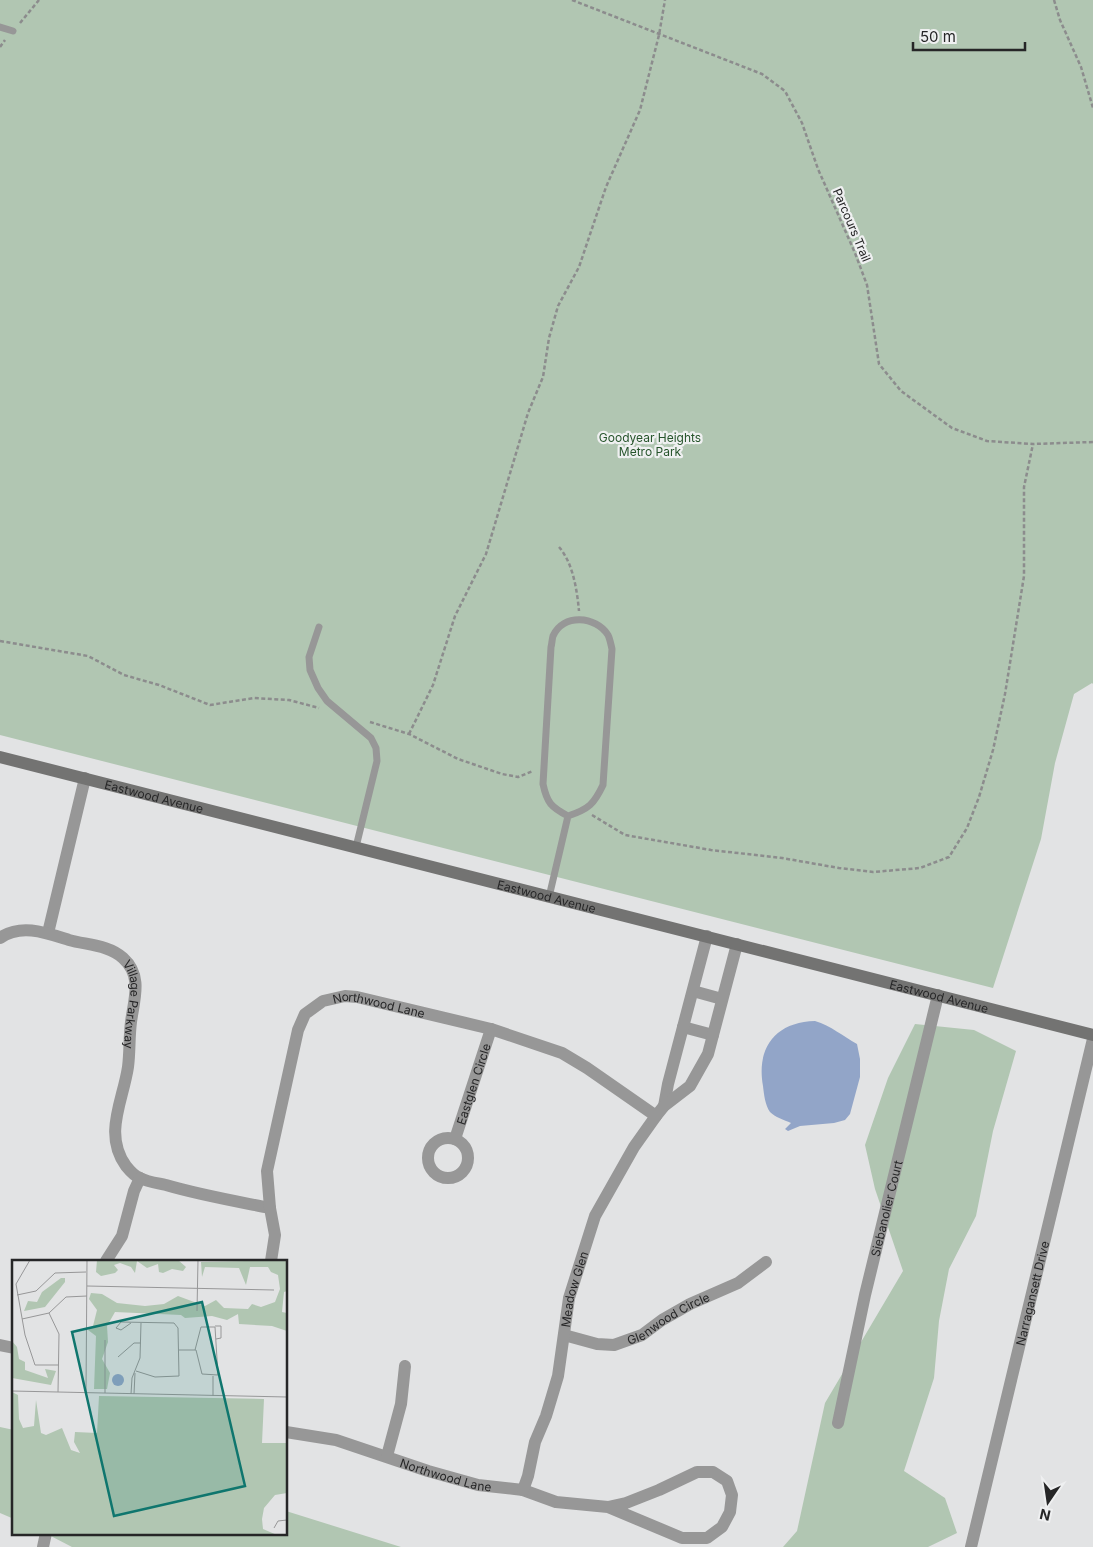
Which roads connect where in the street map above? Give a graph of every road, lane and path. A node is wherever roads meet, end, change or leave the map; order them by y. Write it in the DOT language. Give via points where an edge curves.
graph roads {
  1 [pos="572,0"];
  2 [pos="665,0"];
  3 [pos="1054,0"];
  4 [pos="0,27"];
  5 [pos="13,31"];
  6 [pos="659,35"];
  7 [pos="1093,108"];
  8 [pos="1093,442"];
  9 [pos="1032,444"];
  10 [pos="559,547"];
  11 [pos="580,620"];
  12 [pos="318,627"];
  13 [pos="0,641"];
  14 [pos="342,714"];
  15 [pos="409,734"];
  16 [pos="0,757"];
  17 [pos="544,768"];
  18 [pos="85,778"];
  19 [pos="584,810"];
  20 [pos="568,816"];
  21 [pos="356,847"];
  22 [pos="549,897"];
  23 [pos="48,933"];
  24 [pos="707,936"];
  25 [pos="0,938"];
  26 [pos="736,944"];
  27 [pos="692,991"];
  28 [pos="938,995"];
  29 [pos="722,999"];
  30 [pos="683,1027"];
  31 [pos="491,1029"];
  32 [pos="713,1035"];
  33 [pos="1093,1037"];
  34 [pos="664,1106"];
  35 [pos="656,1116"];
  36 [pos="455,1140"];
  37 [pos="140,1178"];
  38 [pos="270,1208"];
  39 [pos="107,1260"];
  40 [pos="272,1260"];
  41 [pos="766,1262"];
  42 [pos="564,1334"];
  43 [pos="405,1366"];
  44 [pos="838,1423"];
  45 [pos="288,1432"];
  46 [pos="387,1456"];
  47 [pos="522,1490"];
  48 [pos="608,1507"];
  49 [pos="46,1534"];
  50 [pos="43,1547"];
  51 [pos="971,1547"];
  1 -- 6 [label="path, Parcours Trail"];
  2 -- 6 [label="path"];
  3 -- 7 [label="path" via="1081,67"];
  4 -- 5 [label="lane"];
  6 -- 9 [label="path, Parcours Trail" via="762,74 785,92 802,122 818,169 855,253 866,285 879,364 901,392 952,428 987,441"];
  6 -- 15 [label="path" via="640,110 606,187 579,267 558,306 548,338 543,377 528,413 486,554 455,616 433,685"];
  8 -- 9 [label="path, Parcours Trail"];
  9 -- 19 [label="path" via="1024,487 1024,576 1005,694 979,798 967,828 949,857 920,868 873,872 839,868 625,835"];
  10 -- 11 [label="path" via="565,554 574,580"];
  11 -- 17 [label="lane" via="561,625 553,636"];
  11 -- 19 [label="lane" via="599,625 608,635 612,649 603,785 596,800"];
  12 -- 14 [label="lane" via="310,656 310,670 327,701"];
  13 -- 14 [label="path" via="88,656 124,675 210,705 254,698 290,700"];
  14 -- 15 [label="path"];
  14 -- 21 [label="lane" via="371,738 376,748 377,761"];
  15 -- 17 [label="path" via="458,759 502,774 518,777"];
  16 -- 18 [label="street, Eastwood Avenue"];
  17 -- 20 [label="lane" via="546,798 553,808"];
  18 -- 21 [label="street, Eastwood Avenue"];
  18 -- 23 [label="street"];
  19 -- 20 [label="lane"];
  20 -- 22 [label="lane"];
  21 -- 22 [label="street, Eastwood Avenue"];
  22 -- 24 [label="street, Eastwood Avenue"];
  23 -- 25 [label="street, Village Parkway" via="27,930"];
  23 -- 37 [label="street, Village Parkway" via="117,953 132,970 136,995 126,1078 114,1136 121,1158"];
  24 -- 26 [label="street, Eastwood Avenue"];
  24 -- 27 [label="street, Meadow Glen"];
  26 -- 28 [label="street, Eastwood Avenue"];
  26 -- 29 [label="street, Meadow Glen"];
  27 -- 29 [label="street"];
  27 -- 30 [label="street, Meadow Glen"];
  28 -- 33 [label="street, Eastwood Avenue"];
  28 -- 44 [label="street, Siebanolier Court" via="865,1295"];
  29 -- 32 [label="street, Meadow Glen"];
  30 -- 32 [label="street"];
  30 -- 34 [label="street, Meadow Glen"];
  31 -- 35 [label="street, Northwood Lane" via="562,1053"];
  31 -- 36 [label="street, Eastglen Circle"];
  31 -- 38 [label="street, Northwood Lane" via="345,996 322,1001 304,1014 267,1171"];
  32 -- 34 [label="street, Meadow Glen" via="708,1054 690,1086"];
  33 -- 51 [label="street, Narragansett Drive"];
  34 -- 35 [label="street, Meadow Glen"];
  35 -- 42 [label="street, Meadow Glen" via="595,1216 569,1298"];
  37 -- 38 [label="street, Village Parkway"];
  37 -- 39 [label="street" via="122,1236"];
  38 -- 40 [label="street, Northwood Lane" via="275,1235"];
  41 -- 42 [label="street, Glenwood Circle" via="738,1283 690,1304 642,1335 614,1345 597,1344"];
  42 -- 47 [label="street, Meadow Glen" via="558,1376"];
  43 -- 46 [label="street" via="401,1404"];
  45 -- 46 [label="street, Northwood Lane" via="336,1440"];
  46 -- 47 [label="street, Northwood Lane" via="478,1484"];
  47 -- 48 [label="street, Northwood Lane" via="556,1502"];
  48 -- 48 [label="street, Northwood Lane" via="626,1503 697,1472 713,1472 727,1481 732,1494 730,1512 722,1527 707,1538 682,1538"];
  49 -- 50 [label="street"];
}
